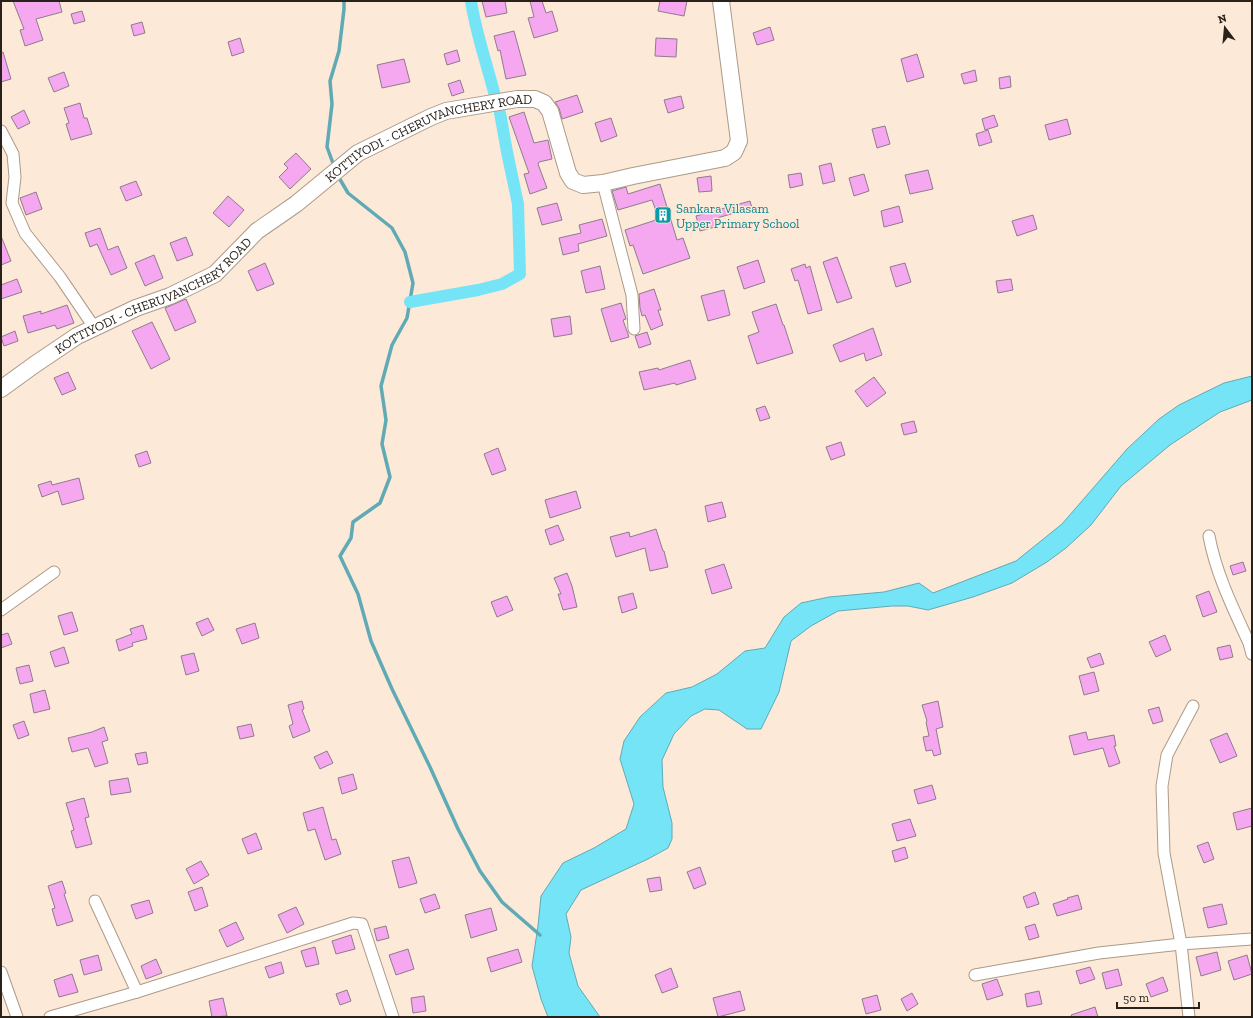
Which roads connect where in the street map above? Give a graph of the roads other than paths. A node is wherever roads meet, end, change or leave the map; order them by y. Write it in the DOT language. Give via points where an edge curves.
graph roads {
  1 [pos="721,1"];
  2 [pos="1,131"];
  3 [pos="603,183"];
  4 [pos="94,327"];
  5 [pos="634,330"];
  6 [pos="1,389"];
  7 [pos="1209,536"];
  8 [pos="54,572"];
  9 [pos="1,610"];
  10 [pos="1252,654"];
  11 [pos="1194,706"];
  12 [pos="95,901"];
  13 [pos="1252,939"];
  14 [pos="1181,944"];
  15 [pos="1,972"];
  16 [pos="975,975"];
  17 [pos="137,992"];
  18 [pos="17,1017"];
  19 [pos="50,1017"];
  20 [pos="392,1017"];
  21 [pos="1189,1017"];
  1 -- 3 [label="main road, KOTTIYODI - CHERUVANCHERY ROAD" via="739,141 734,152 725,158"];
  2 -- 4 [label="street" via="12,154 15,177 12,203 25,233 60,277"];
  3 -- 4 [label="main road, KOTTIYODI - CHERUVANCHERY ROAD" via="583,185 573,181 568,173 550,111 544,103 535,99 517,99 446,111 358,153 296,204 257,231 215,274 170,296"];
  3 -- 5 [label="street" via="632,295"];
  4 -- 6 [label="main road, KOTTIYODI - CHERUVANCHERY ROAD"];
  7 -- 10 [label="street" via="1219,576"];
  8 -- 9 [label="street"];
  11 -- 14 [label="street" via="1167,755 1162,786 1164,853"];
  12 -- 17 [label="street"];
  13 -- 14 [label="street"];
  14 -- 16 [label="street" via="1099,953"];
  14 -- 21 [label="street"];
  15 -- 18 [label="street"];
  17 -- 19 [label="street"];
  17 -- 20 [label="street" via="353,924 362,924"];
}
